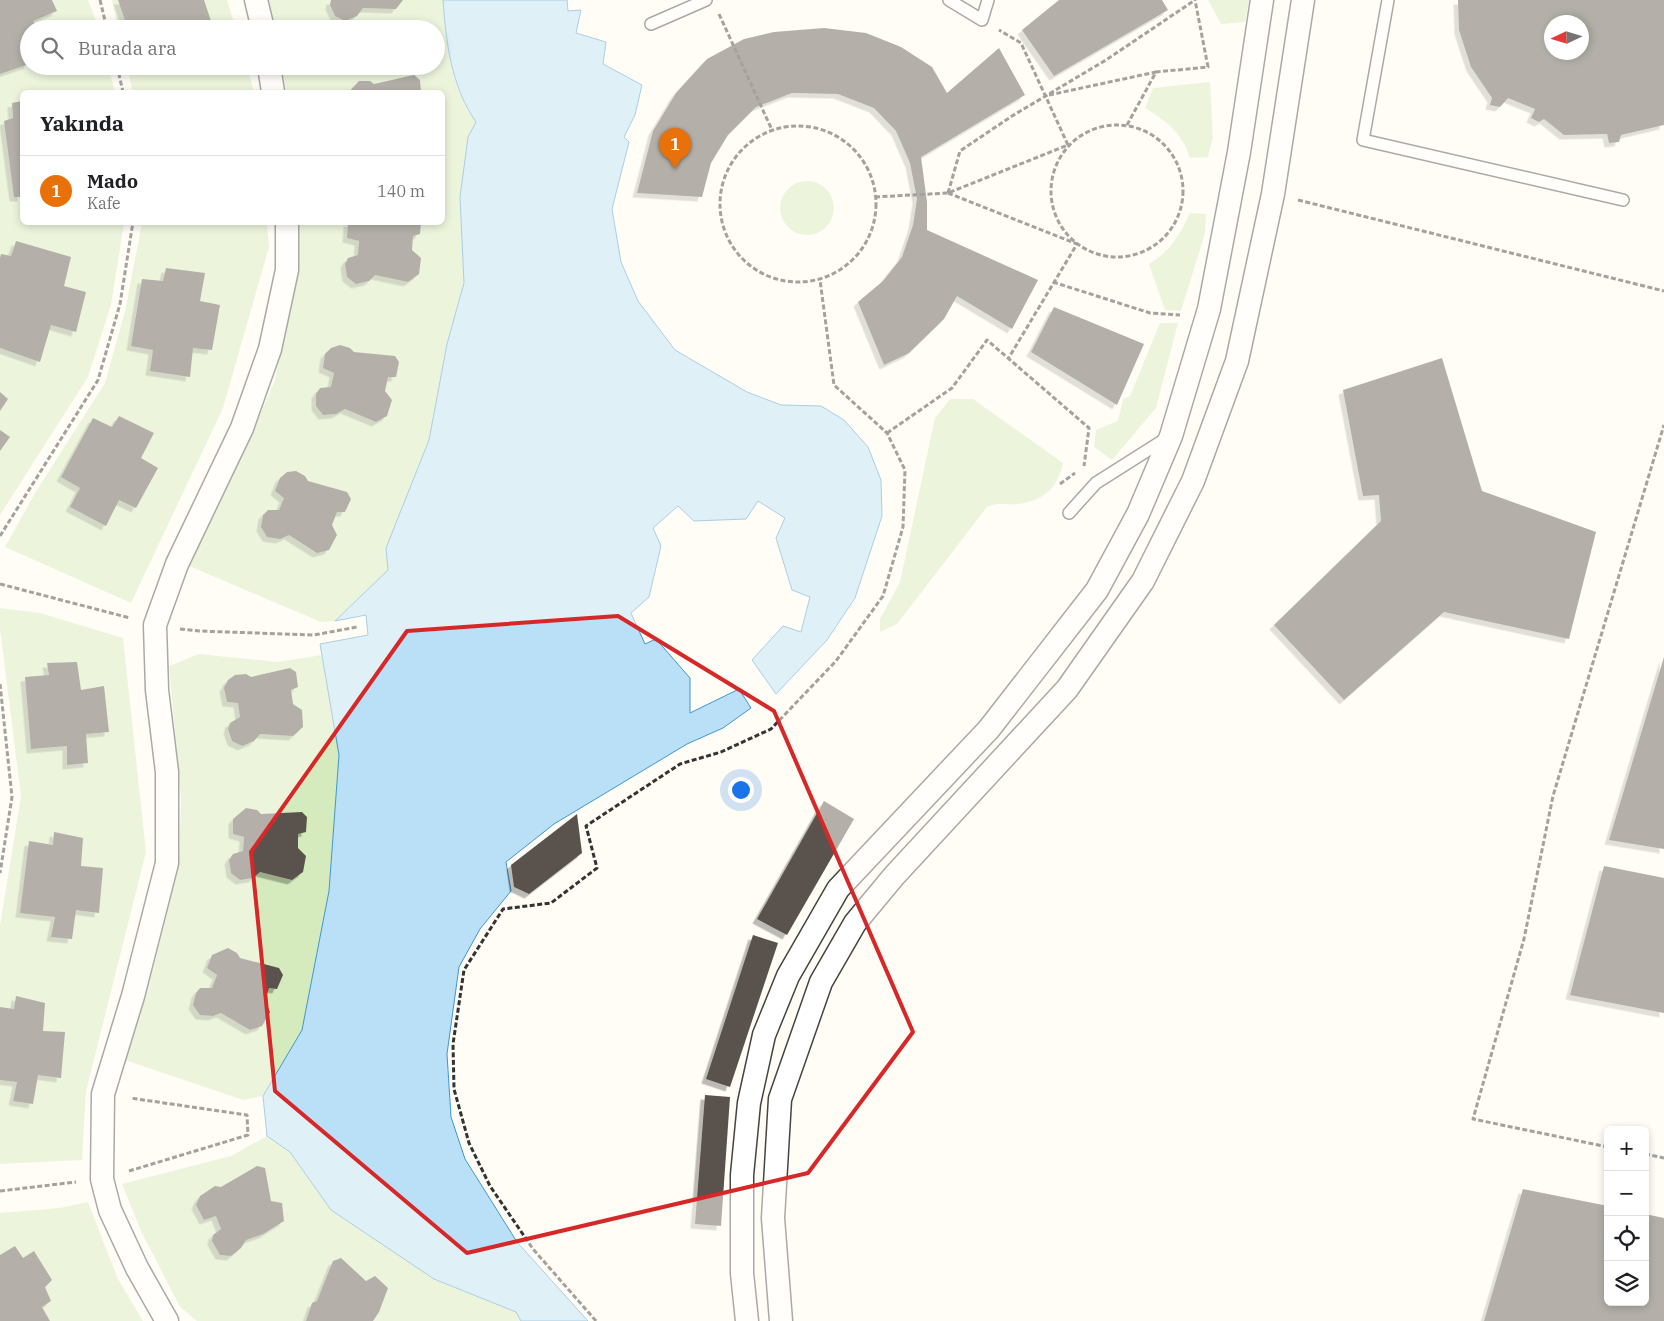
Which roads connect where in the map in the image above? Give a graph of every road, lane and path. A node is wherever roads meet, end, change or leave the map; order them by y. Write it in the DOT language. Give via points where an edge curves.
graph roads {
  1 [pos="100,0"];
  2 [pos="256,0"];
  3 [pos="706,0"];
  4 [pos="949,0"];
  5 [pos="988,0"];
  6 [pos="1195,0"];
  7 [pos="1262,0"];
  8 [pos="1303,0"];
  9 [pos="1388,0"];
  10 [pos="716,8"];
  11 [pos="105,20"];
  12 [pos="261,20"];
  13 [pos="982,20"];
  14 [pos="651,24"];
  15 [pos="1156,72"];
  16 [pos="119,75"];
  17 [pos="270,75"];
  18 [pos="123,90"];
  19 [pos="273,90"];
  20 [pos="1046,95"];
  21 [pos="1128,125"];
  22 [pos="772,130"];
  23 [pos="1068,145"];
  24 [pos="948,193"];
  25 [pos="1273,194"];
  26 [pos="876,197"];
  27 [pos="1623,200"];
  28 [pos="133,225"];
  29 [pos="287,225"];
  30 [pos="1076,244"];
  31 [pos="820,280"];
  32 [pos="1053,282"];
  33 [pos="1664,291"];
  34 [pos="1150,313"];
  35 [pos="1008,358"];
  36 [pos="1664,425"];
  37 [pos="887,433"];
  38 [pos="1170,436"];
  39 [pos="1060,484"];
  40 [pos="1069,513"];
  41 [pos="0,536"];
  42 [pos="0,584"];
  43 [pos="155,625"];
  44 [pos="357,627"];
  45 [pos="0,684"];
  46 [pos="0,874"];
  47 [pos="103,1094"];
  48 [pos="1604,1145"];
  49 [pos="1649,1155"];
  50 [pos="1664,1158"];
  51 [pos="102,1179"];
  52 [pos="0,1191"];
  53 [pos="167,1321"];
  54 [pos="596,1321"];
  55 [pos="747,1321"];
  56 [pos="781,1321"];
  1 -- 11 [label="path"];
  2 -- 12 [label="street"];
  3 -- 14 [label="lane"];
  4 -- 13 [label="lane"];
  5 -- 13 [label="lane"];
  6 -- 15 [label="path" via="1208,67"];
  6 -- 20 [label="path" via="1106,60"];
  7 -- 38 [label="street" via="1239,152 1209,309"];
  8 -- 25 [label="street"];
  9 -- 27 [label="lane" via="1363,140"];
  10 -- 22 [label="path"];
  13 -- 20 [label="path" via="1020,43"];
  15 -- 20 [label="path"];
  15 -- 21 [label="path"];
  16 -- 18 [label="path"];
  17 -- 19 [label="street"];
  20 -- 23 [label="path"];
  20 -- 24 [label="path" via="960,151"];
  21 -- 23 [label="path" via="1106,124 1085,132"];
  21 -- 30 [label="path" via="1148,131 1166,145 1178,163 1183,191 1182,206 1174,226 1159,243 1140,254 1118,258 1096,254"];
  22 -- 26 [label="path" via="798,125 822,129 844,140 862,158 873,181"];
  22 -- 31 [label="path" via="749,142 731,162 721,188 720,215 728,241 745,262 768,277 795,283"];
  23 -- 24 [label="path"];
  23 -- 30 [label="path" via="1056,164 1050,185 1052,208 1061,228"];
  24 -- 26 [label="path"];
  24 -- 30 [label="path"];
  25 -- 33 [label="path"];
  25 -- 56 [label="street" via="1237,361 1193,481 1143,580 1067,689 894,876 855,923 821,982 780,1099 773,1218"];
  26 -- 31 [label="path" via="872,230 860,252 842,270"];
  28 -- 41 [label="path" via="120,304 98,380"];
  29 -- 43 [label="street" via="287,270 270,349 242,428 177,564"];
  30 -- 32 [label="path"];
  31 -- 37 [label="path" via="834,385"];
  32 -- 34 [label="path"];
  32 -- 35 [label="path"];
  35 -- 37 [label="path" via="987,340 952,388"];
  35 -- 39 [label="path" via="1089,428 1085,465"];
  36 -- 48 [label="path" via="1553,796 1524,938 1473,1119"];
  37 -- 54 [label="path" via="905,470 903,527 883,596 836,661 771,729 721,752 680,764 586,826 597,868 552,903 503,909 464,970 453,1044 454,1089 469,1144 490,1186 533,1248"];
  38 -- 40 [label="lane" via="1096,483"];
  38 -- 55 [label="street" via="1138,514 1097,590 989,729 838,889 788,976 764,1035 749,1103 742,1175 742,1273"];
  42 -- 43 [label="path"];
  43 -- 44 [label="path" via="199,631 285,635 314,635"];
  43 -- 47 [label="street" via="157,690 167,772 167,863"];
  45 -- 46 [label="path" via="12,797"];
  47 -- 51 [label="street"];
  47 -- 51 [label="path" via="247,1114 248,1134"];
  49 -- 50 [label="path"];
  51 -- 52 [label="path"];
  51 -- 53 [label="street" via="110,1210"];
}
